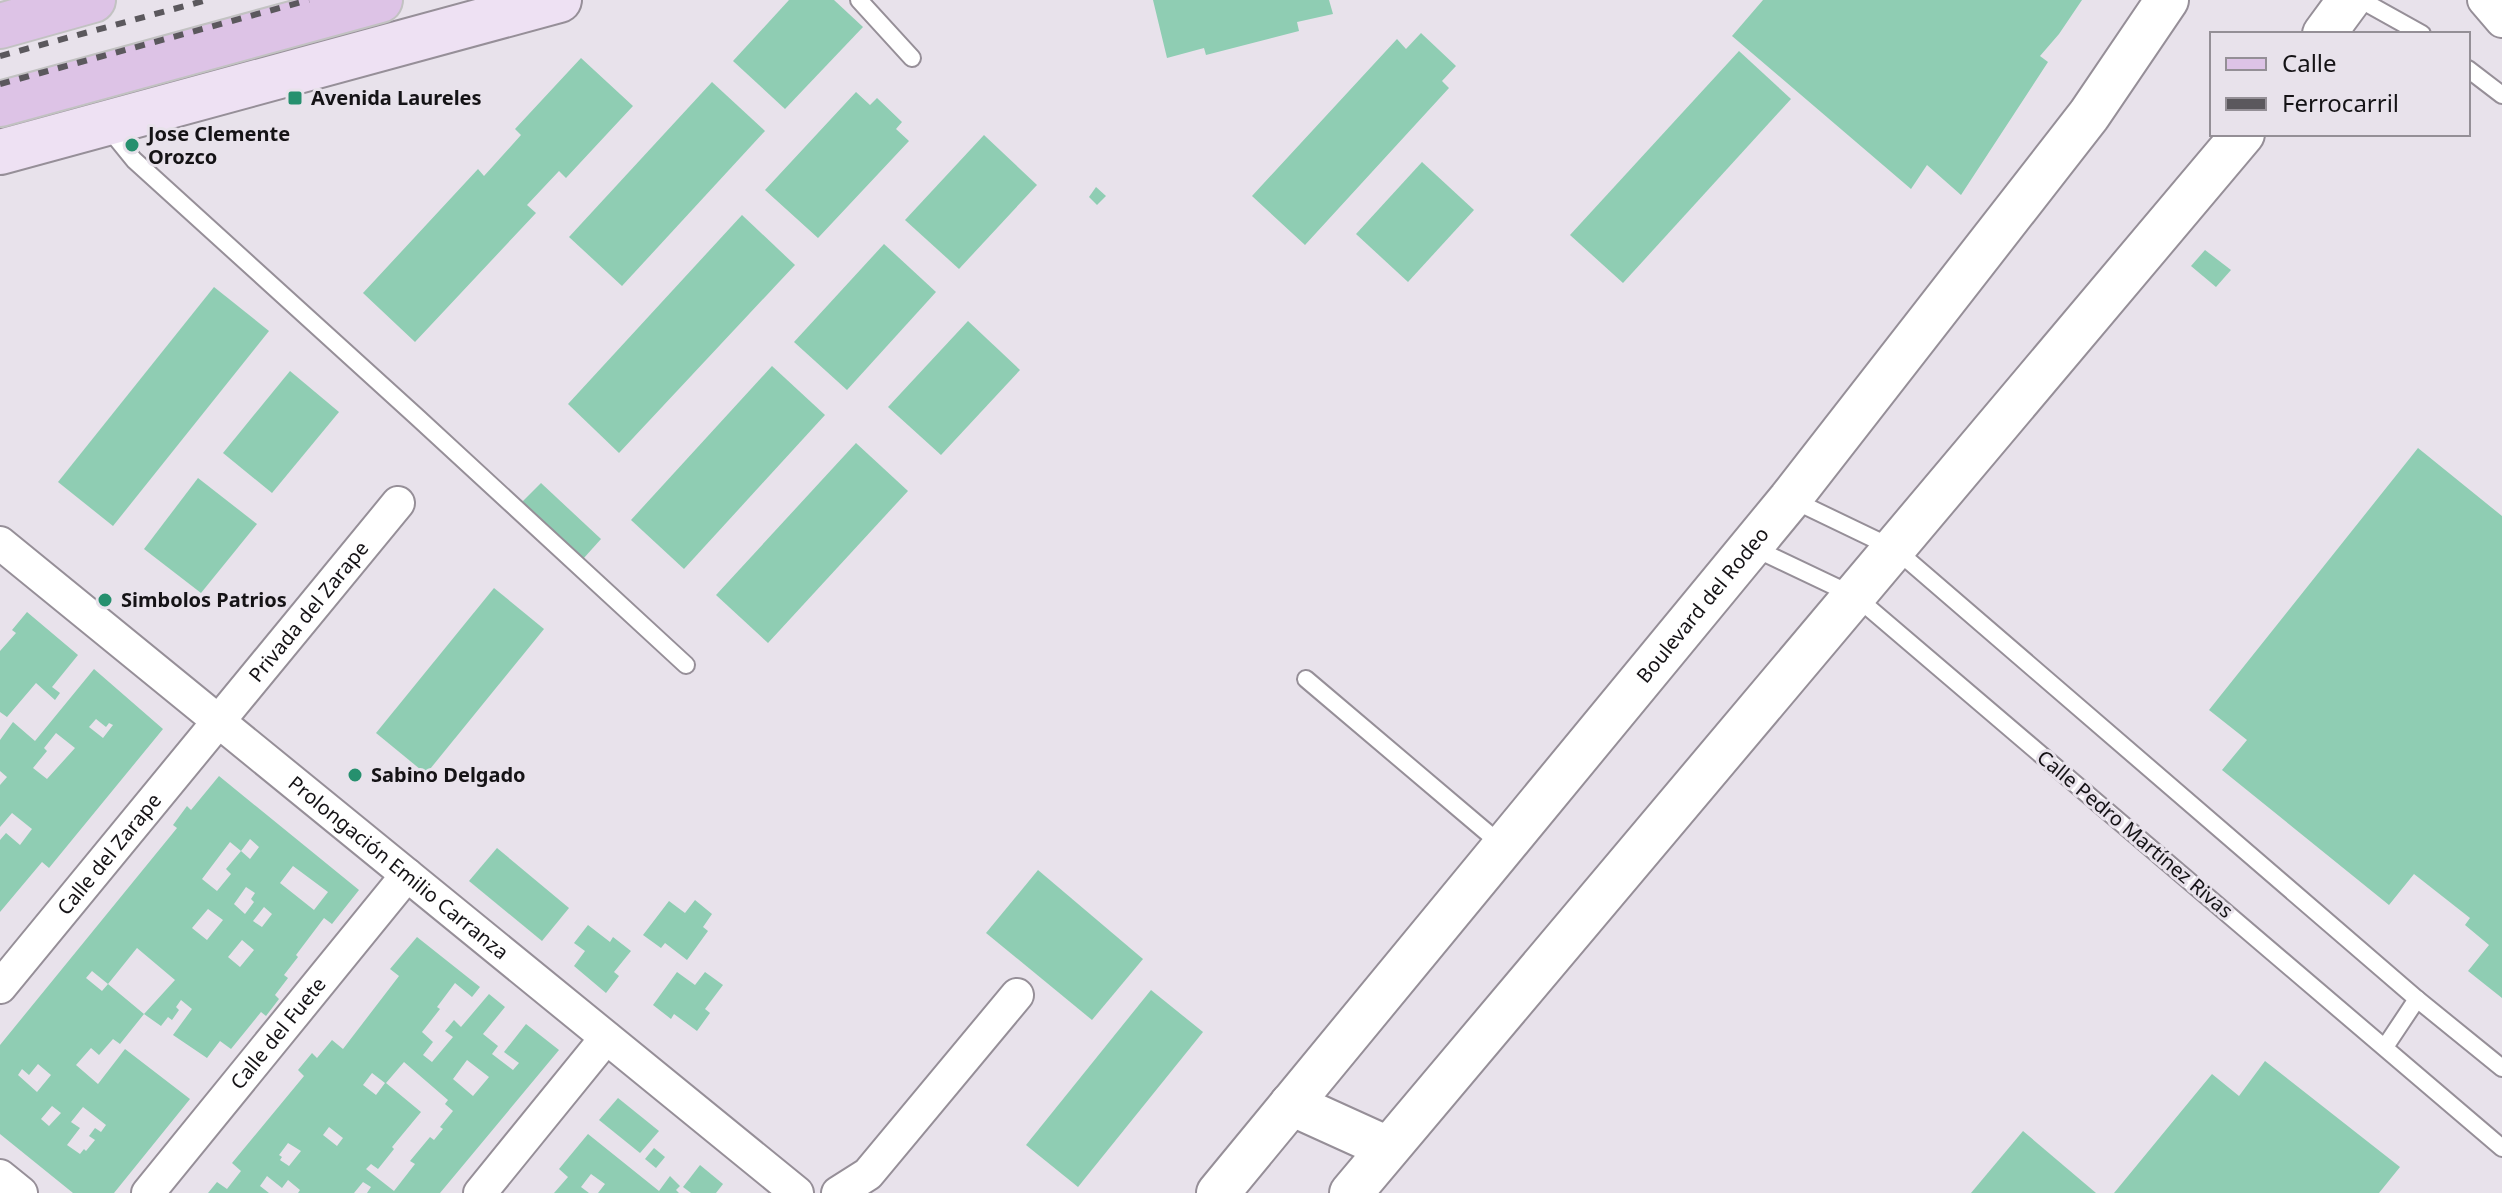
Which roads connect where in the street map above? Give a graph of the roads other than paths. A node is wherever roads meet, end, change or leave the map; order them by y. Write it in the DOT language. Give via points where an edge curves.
graph roads {
  1 [pos="93,0"];
  2 [pos="380,0"];
  3 [pos="559,0"];
  4 [pos="859,0"];
  5 [pos="2167,0"];
  6 [pos="2349,0"];
  7 [pos="2361,0"];
  8 [pos="2484,0"];
  9 [pos="2502,21"];
  10 [pos="0,26"];
  11 [pos="2325,32"];
  12 [pos="2418,32"];
  13 [pos="912,58"];
  14 [pos="2470,71"];
  15 [pos="2502,95"];
  16 [pos="0,104"];
  17 [pos="104,123"];
  18 [pos="2241,136"];
  19 [pos="3,153"];
  20 [pos="1790,499"];
  21 [pos="398,503"];
  22 [pos="1750,546"];
  23 [pos="1895,549"];
  24 [pos="5,557"];
  25 [pos="1855,596"];
  26 [pos="686,665"];
  27 [pos="1306,679"];
  28 [pos="219,722"];
  29 [pos="1504,846"];
  30 [pos="407,875"];
  31 [pos="0,987"];
  32 [pos="1017,995"];
  33 [pos="2417,999"];
  34 [pos="606,1038"];
  35 [pos="2385,1047"];
  36 [pos="2502,1068"];
  37 [pos="1291,1104"];
  38 [pos="1388,1148"];
  39 [pos="2502,1148"];
  40 [pos="0,1176"];
  41 [pos="865,1184"];
  42 [pos="21,1193"];
  43 [pos="148,1193"];
  44 [pos="480,1193"];
  45 [pos="797,1193"];
  46 [pos="838,1193"];
  47 [pos="1218,1193"];
  48 [pos="1351,1193"];
  1 -- 10 [label="main road"];
  2 -- 16 [label="main road"];
  3 -- 17 [label="main road"];
  4 -- 13 [label="lane"];
  5 -- 20 [label="street, Boulevard del Rodeo" via="2089,115"];
  6 -- 11 [label="street"];
  7 -- 12 [label="lane"];
  8 -- 9 [label="street"];
  14 -- 15 [label="lane"];
  17 -- 19 [label="main road"];
  17 -- 26 [label="lane" via="134,160"];
  18 -- 23 [label="street"];
  20 -- 22 [label="street, Boulevard del Rodeo"];
  20 -- 23 [label="lane"];
  21 -- 28 [label="street, Privada del Zarape"];
  22 -- 25 [label="lane, Calle Pedro Martínez Rivas"];
  22 -- 29 [label="street, Boulevard del Rodeo"];
  23 -- 25 [label="street"];
  23 -- 33 [label="lane"];
  24 -- 28 [label="street, Prolongación Emilio Carranza"];
  25 -- 35 [label="lane, Calle Pedro Martínez Rivas"];
  25 -- 38 [label="street"];
  27 -- 29 [label="lane"];
  28 -- 30 [label="street, Prolongación Emilio Carranza"];
  28 -- 31 [label="street, Calle del Zarape"];
  29 -- 37 [label="street, Boulevard del Rodeo"];
  30 -- 34 [label="street, Prolongación Emilio Carranza"];
  30 -- 43 [label="street, Calle del Fuete"];
  32 -- 41 [label="street"];
  33 -- 35 [label="lane"];
  33 -- 36 [label="lane"];
  34 -- 44 [label="street"];
  34 -- 45 [label="street, Prolongación Emilio Carranza"];
  35 -- 39 [label="lane, Calle Pedro Martínez Rivas"];
  37 -- 38 [label="street"];
  37 -- 47 [label="street, Boulevard del Rodeo"];
  38 -- 48 [label="street"];
  40 -- 42 [label="street"];
  41 -- 46 [label="street"];
}
